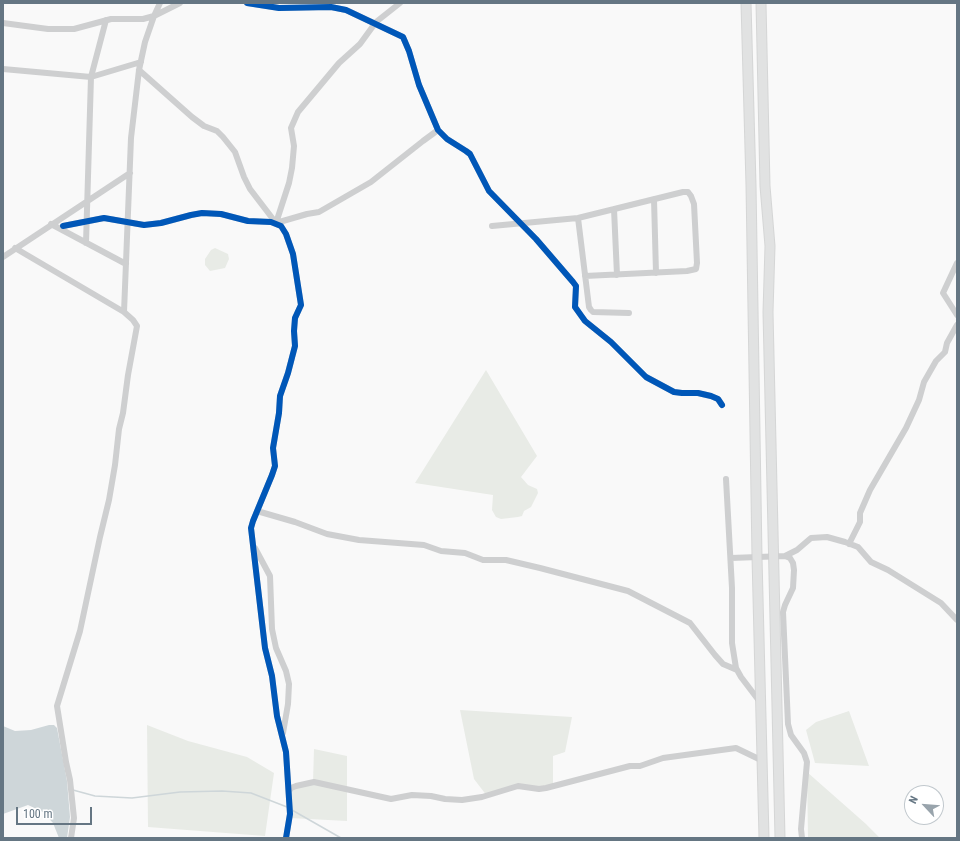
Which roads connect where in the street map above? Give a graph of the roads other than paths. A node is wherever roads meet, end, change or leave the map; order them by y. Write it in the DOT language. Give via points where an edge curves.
graph roads {
  1 [pos="160,3"];
  2 [pos="180,3"];
  3 [pos="247,3"];
  4 [pos="400,3"];
  5 [pos="746,3"];
  6 [pos="761,3"];
  7 [pos="154,16"];
  8 [pos="106,20"];
  9 [pos="3,23"];
  10 [pos="374,24"];
  11 [pos="140,62"];
  12 [pos="3,69"];
  13 [pos="139,70"];
  14 [pos="91,77"];
  15 [pos="438,130"];
  16 [pos="130,172"];
  17 [pos="654,199"];
  18 [pos="87,202"];
  19 [pos="614,209"];
  20 [pos="578,218"];
  21 [pos="86,220"];
  22 [pos="128,223"];
  23 [pos="276,223"];
  24 [pos="51,224"];
  25 [pos="522,224"];
  26 [pos="63,226"];
  27 [pos="492,226"];
  28 [pos="86,243"];
  29 [pos="14,248"];
  30 [pos="4,259"];
  31 [pos="957,263"];
  32 [pos="126,264"];
  33 [pos="656,273"];
  34 [pos="617,275"];
  35 [pos="585,276"];
  36 [pos="124,312"];
  37 [pos="629,313"];
  38 [pos="957,315"];
  39 [pos="957,325"];
  40 [pos="722,405"];
  41 [pos="726,479"];
  42 [pos="257,512"];
  43 [pos="253,543"];
  44 [pos="849,544"];
  45 [pos="774,556"];
  46 [pos="785,556"];
  47 [pos="757,557"];
  48 [pos="731,558"];
  49 [pos="957,620"];
  50 [pos="737,670"];
  51 [pos="761,703"];
  52 [pos="282,735"];
  53 [pos="763,761"];
  54 [pos="289,791"];
  55 [pos="71,838"];
  56 [pos="286,838"];
  57 [pos="764,838"];
  58 [pos="780,838"];
  59 [pos="802,838"];
  1 -- 7 [label="street"];
  2 -- 7 [label="street"];
  3 -- 10 [label="street" via="279,8 331,7 346,10"];
  4 -- 10 [label="street"];
  5 -- 47 [label="highway"];
  6 -- 45 [label="highway" via="765,186 770,246 768,312"];
  7 -- 8 [label="street" via="133,20"];
  7 -- 11 [label="street"];
  8 -- 9 [label="street" via="74,29 48,29"];
  8 -- 14 [label="street"];
  10 -- 15 [label="street" via="403,37"];
  10 -- 23 [label="street" via="360,44 339,63 298,112 291,128 294,146 292,168"];
  11 -- 13 [label="street"];
  11 -- 14 [label="street"];
  12 -- 14 [label="street"];
  13 -- 16 [label="street"];
  13 -- 23 [label="street" via="192,117 223,137 235,152 250,189"];
  14 -- 18 [label="street"];
  15 -- 23 [label="street" via="371,182 319,212"];
  15 -- 25 [label="street" via="470,154 490,191"];
  16 -- 18 [label="street"];
  16 -- 22 [label="street"];
  17 -- 19 [label="street"];
  17 -- 33 [label="street"];
  17 -- 33 [label="street" via="688,192 694,200 697,263 696,269 692,271"];
  18 -- 21 [label="street"];
  18 -- 24 [label="street"];
  19 -- 20 [label="street"];
  19 -- 34 [label="street"];
  20 -- 25 [label="street"];
  20 -- 35 [label="street"];
  21 -- 22 [label="street" via="109,218"];
  21 -- 26 [label="street"];
  21 -- 28 [label="street"];
  22 -- 23 [label="street" via="144,225 191,215 221,214"];
  22 -- 32 [label="street"];
  23 -- 42 [label="street" via="286,234 293,254 301,305 295,318 295,346 280,396 273,448 274,466"];
  24 -- 28 [label="street"];
  24 -- 29 [label="street"];
  25 -- 27 [label="street"];
  25 -- 40 [label="street" via="576,286 574,307 585,321 611,342 646,377 674,392 698,392 711,396 718,399"];
  28 -- 32 [label="street"];
  29 -- 30 [label="street"];
  29 -- 36 [label="street"];
  31 -- 38 [label="street" via="943,293"];
  32 -- 36 [label="street"];
  33 -- 34 [label="street"];
  34 -- 35 [label="street"];
  35 -- 37 [label="street" via="590,310"];
  36 -- 55 [label="street" via="137,326 118,429 112,485 80,631 57,706 70,780 74,818"];
  39 -- 44 [label="street" via="945,352 936,361 924,382 919,400 870,490 860,513 860,522"];
  41 -- 48 [label="street"];
  42 -- 43 [label="street" via="251,528"];
  42 -- 50 [label="street" via="327,534 359,540 424,545 441,551 465,553 483,560 506,560 628,591 690,623 723,664"];
  43 -- 52 [label="street" via="265,648"];
  43 -- 52 [label="street" via="270,576 272,629 288,684 288,704"];
  44 -- 46 [label="street" via="827,537 811,538"];
  44 -- 49 [label="street" via="858,548 871,562 941,602"];
  45 -- 46 [label="street"];
  45 -- 47 [label="street"];
  45 -- 58 [label="highway"];
  46 -- 59 [label="street" via="790,558 794,570 793,588 783,612 788,724 791,735 804,753 807,762"];
  47 -- 48 [label="street"];
  47 -- 51 [label="highway"];
  48 -- 50 [label="street" via="732,643"];
  50 -- 51 [label="street"];
  51 -- 53 [label="highway"];
  52 -- 54 [label="street"];
  53 -- 54 [label="street" via="736,748 663,758 640,766 622,768 546,788 518,786 462,800 412,795 391,798 314,782 296,786"];
  53 -- 57 [label="highway"];
  54 -- 56 [label="street" via="290,814"];
}
